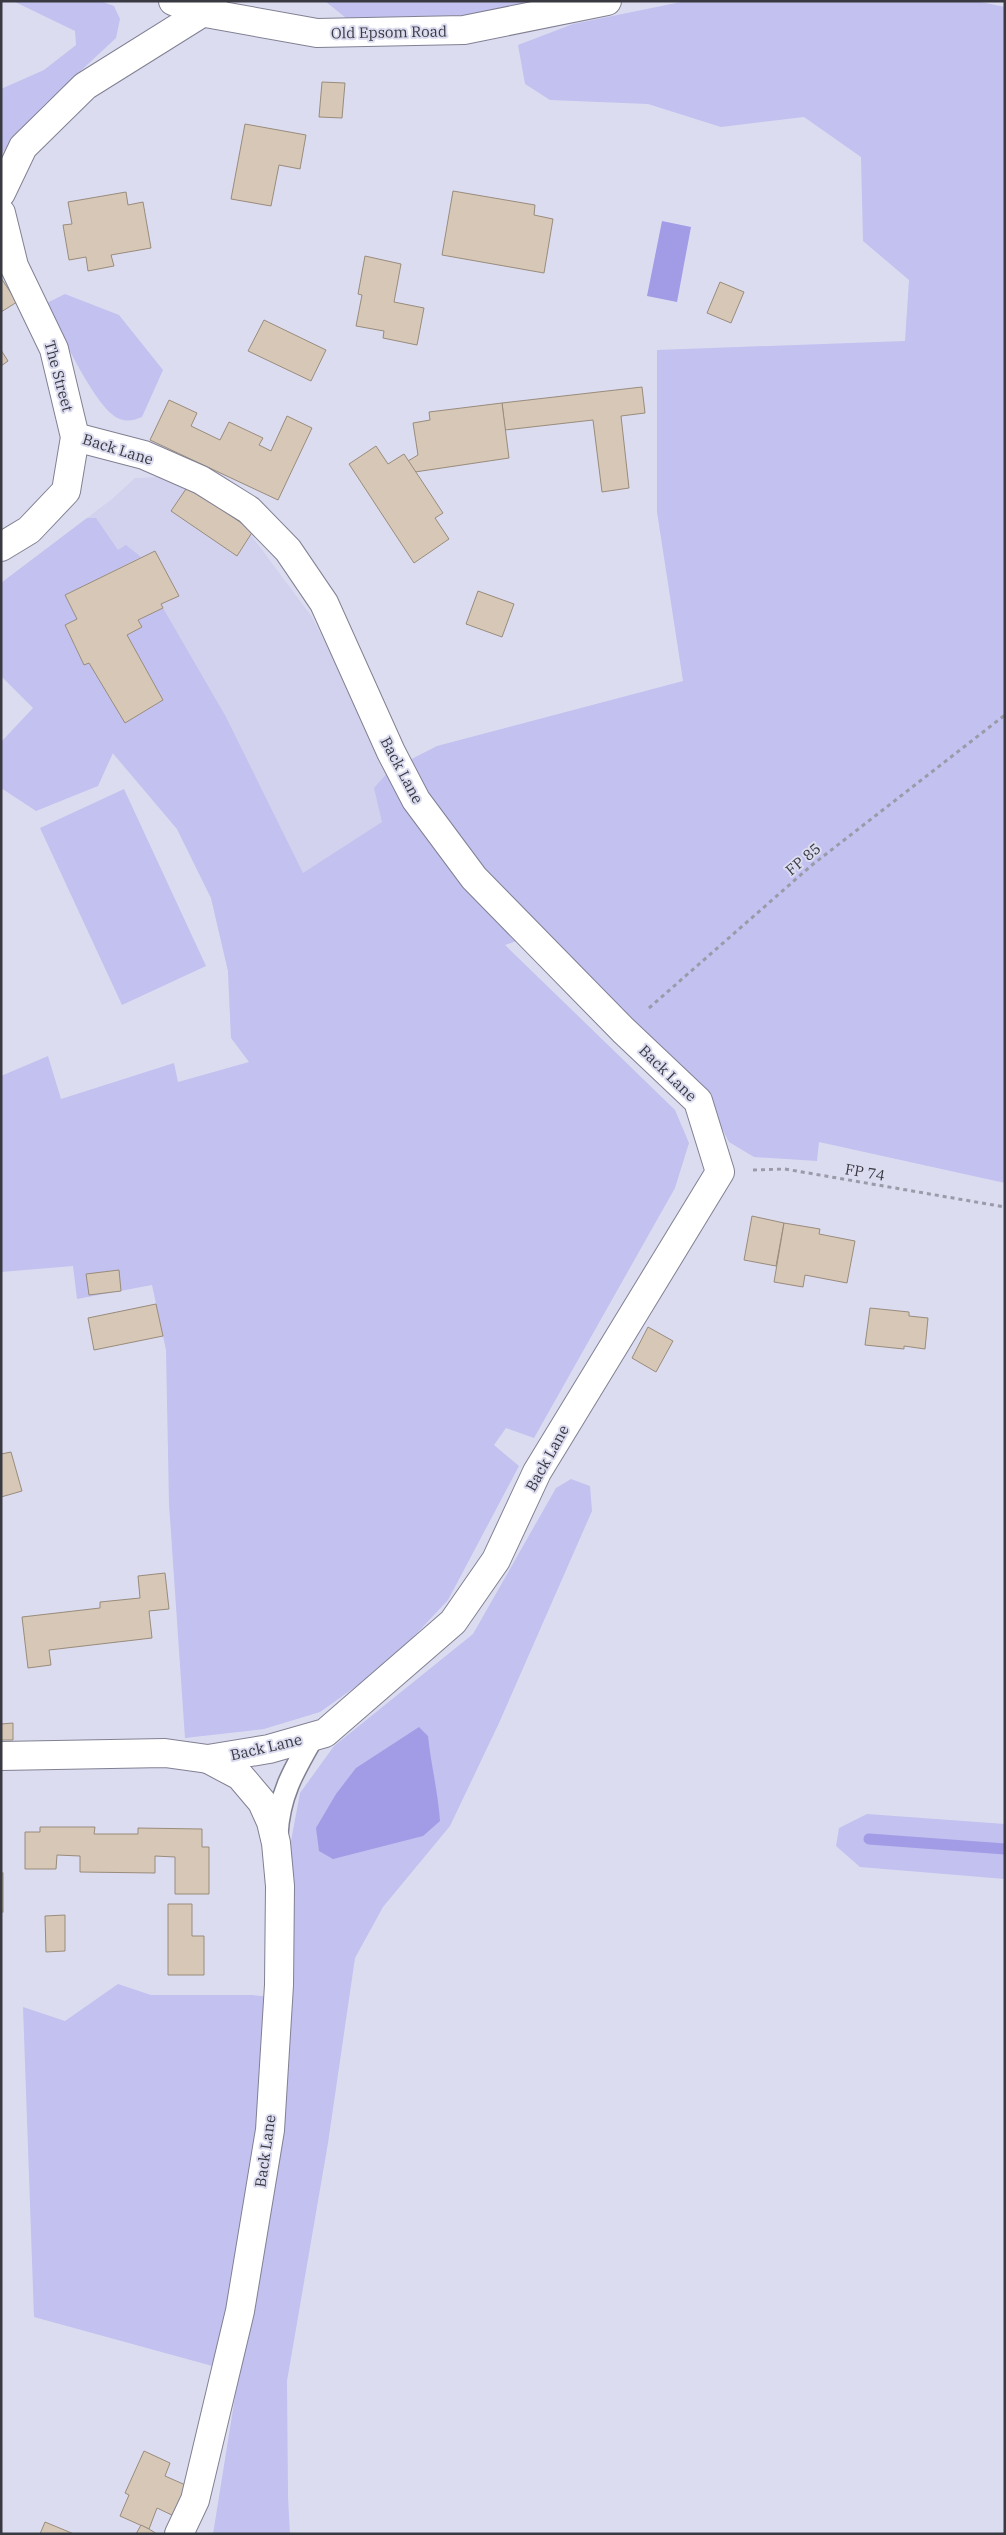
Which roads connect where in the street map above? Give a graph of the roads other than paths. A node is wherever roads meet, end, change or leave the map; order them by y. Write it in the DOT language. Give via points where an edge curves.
graph roads {
  1 [pos="173,1"];
  2 [pos="607,1"];
  3 [pos="212,7"];
  4 [pos="1,193"];
  5 [pos="1,213"];
  6 [pos="75,437"];
  7 [pos="1,548"];
  8 [pos="313,1736"];
  9 [pos="1,1756"];
  10 [pos="208,1759"];
  11 [pos="276,1842"];
  12 [pos="179,2534"];
  1 -- 3 [label="street, Old Epsom Road"];
  2 -- 3 [label="street, Old Epsom Road" via="464,30 317,33"];
  3 -- 4 [label="street" via="85,86 22,148"];
  5 -- 6 [label="street, The Street" via="14,266 54,349"];
  6 -- 7 [label="street, The Street" via="66,491 29,530"];
  6 -- 8 [label="street, Back Lane" via="144,455 200,480 249,510 288,550 324,603 416,800 474,878 698,1101 720,1172 537,1472 496,1560 454,1622 325,1733"];
  8 -- 10 [label="street, Back Lane" via="269,1749"];
  8 -- 11 [label="lane" via="289,1779 278,1810"];
  9 -- 10 [label="street, Back Lane" via="165,1753"];
  10 -- 11 [label="street, Back Lane" via="240,1776 262,1802"];
  11 -- 12 [label="street, Back Lane" via="280,1886 279,1985 270,2130 240,2311 195,2500"];
}
